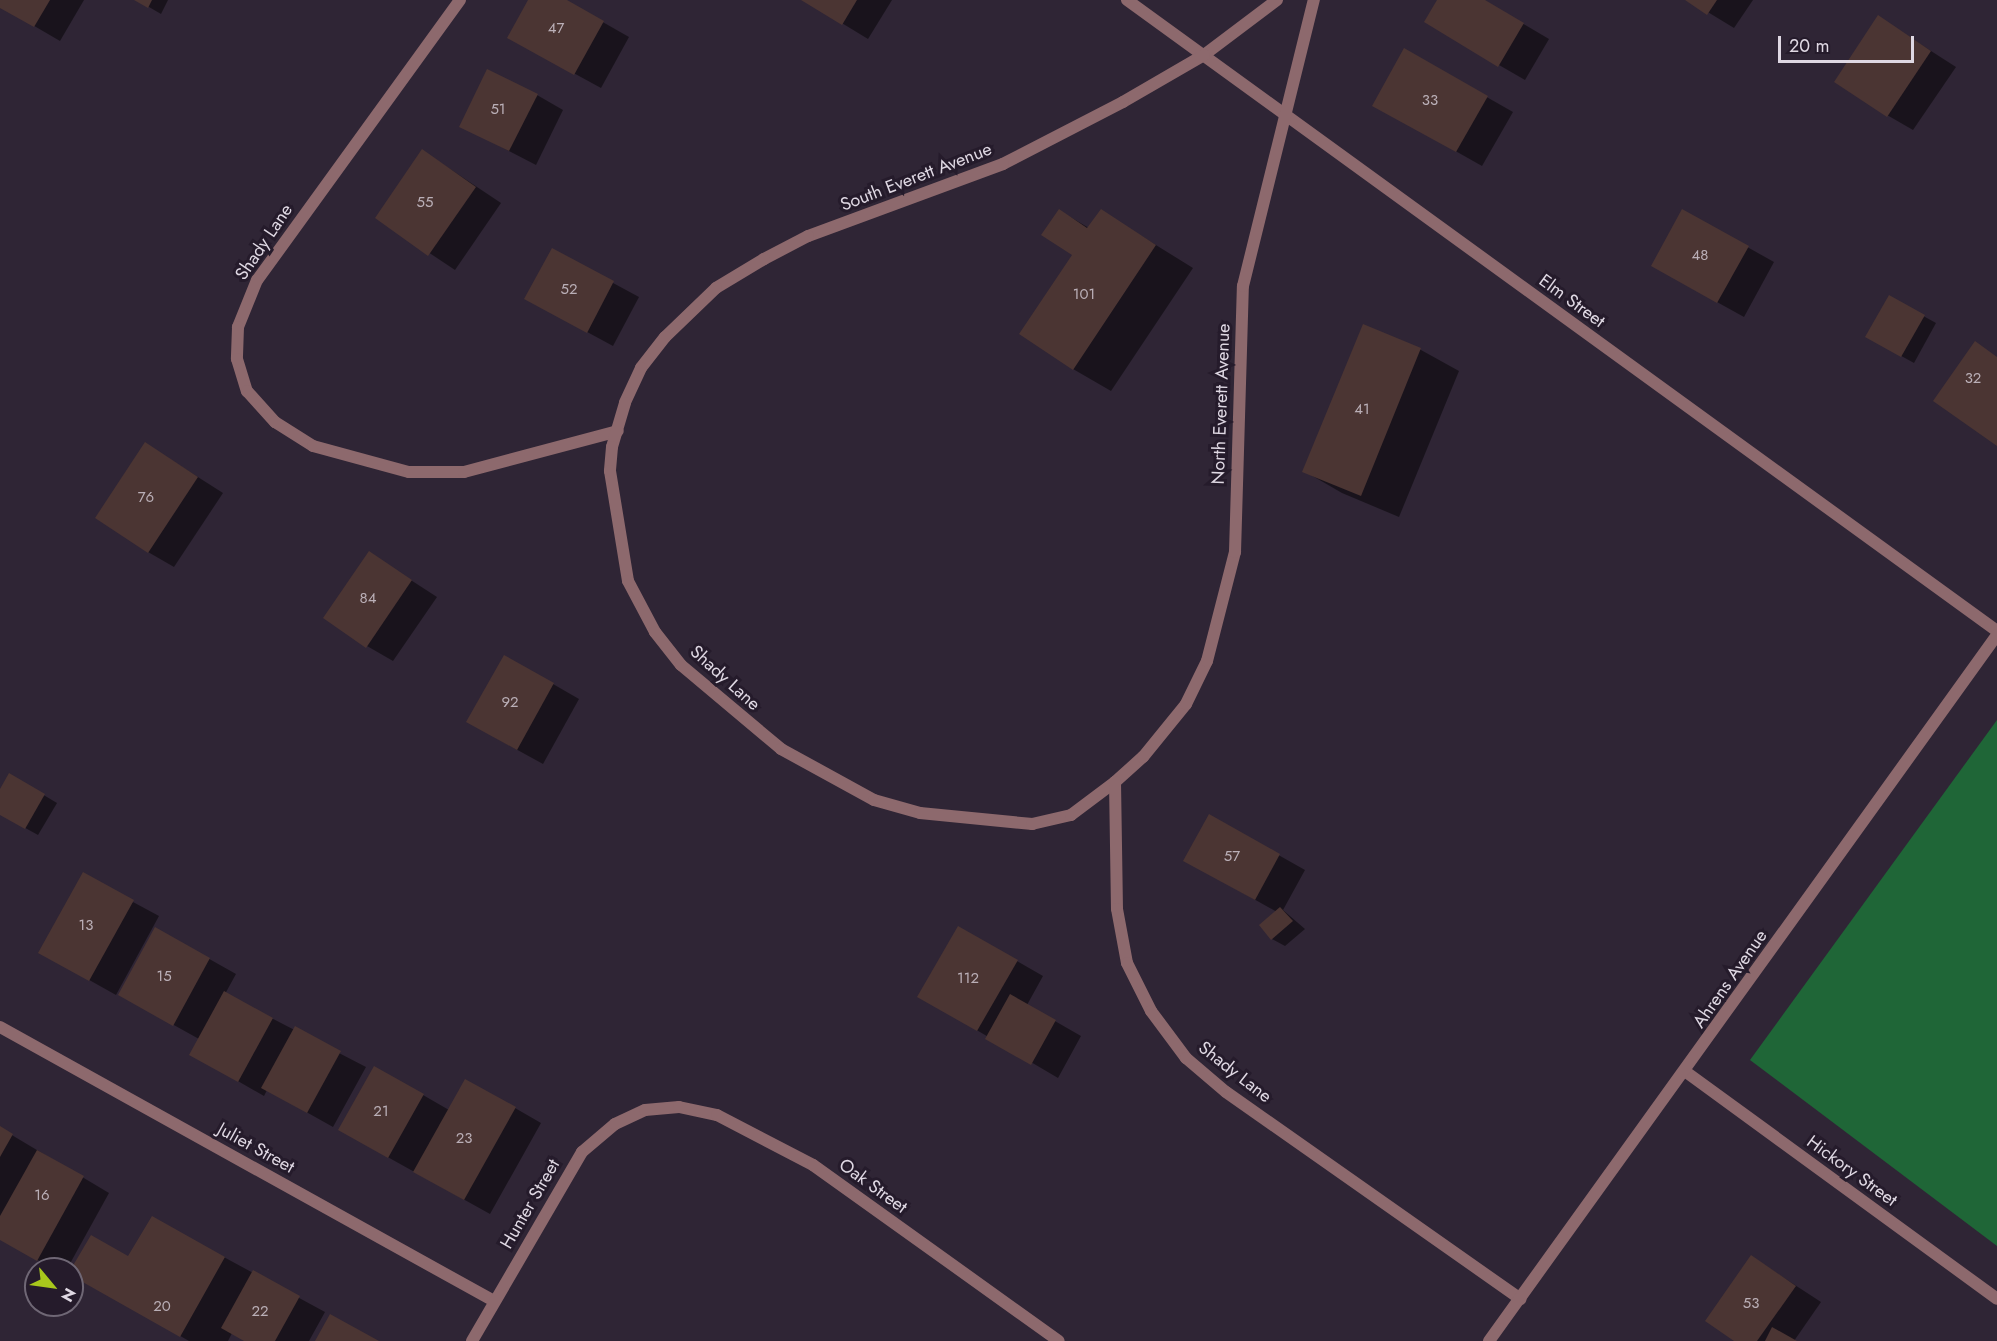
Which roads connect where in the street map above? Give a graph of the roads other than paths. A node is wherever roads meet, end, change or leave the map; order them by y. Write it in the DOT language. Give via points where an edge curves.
graph roads {
  1 [pos="460,0"];
  2 [pos="1127,0"];
  3 [pos="1277,0"];
  4 [pos="1314,0"];
  5 [pos="1204,54"];
  6 [pos="1285,115"];
  7 [pos="618,431"];
  8 [pos="1997,633"];
  9 [pos="1115,782"];
  10 [pos="0,1027"];
  11 [pos="1686,1072"];
  12 [pos="645,1110"];
  13 [pos="1520,1299"];
  14 [pos="1997,1299"];
  15 [pos="494,1301"];
  16 [pos="472,1341"];
  17 [pos="1059,1341"];
  18 [pos="1489,1341"];
  1 -- 7 [label="street, Shady Lane" via="257,280 238,327 237,359 247,391 274,422 313,446 409,472 464,472"];
  2 -- 5 [label="street, Elm Street"];
  3 -- 5 [label="street, South Everett Avenue"];
  4 -- 6 [label="street, North Everett Avenue"];
  5 -- 6 [label="street, Elm Street"];
  5 -- 7 [label="street, South Everett Avenue" via="1123,102 1003,164 808,236 716,288 665,337 641,368 631,385"];
  6 -- 8 [label="street, Elm Street"];
  6 -- 9 [label="street, North Everett Avenue" via="1243,286 1235,552 1222,615 1207,661 1186,704 1143,757"];
  7 -- 9 [label="street, Shady Lane" via="610,471 628,581 655,632 681,665 781,749 874,800 920,813 982,822 1032,824 1071,815"];
  8 -- 11 [label="street, Ahrens Avenue"];
  9 -- 13 [label="street, Shady Lane" via="1117,909 1127,963 1151,1011 1186,1058 1226,1092"];
  10 -- 15 [label="street, Juliet Street"];
  11 -- 13 [label="street, Ahrens Avenue"];
  11 -- 14 [label="street, Hickory Street"];
  12 -- 15 [label="street, Hunter Street" via="615,1124 582,1152"];
  12 -- 17 [label="street, Oak Street" via="679,1107 717,1115 813,1165"];
  13 -- 18 [label="street, Ahrens Avenue"];
  15 -- 16 [label="street, Hunter Street"];
}
